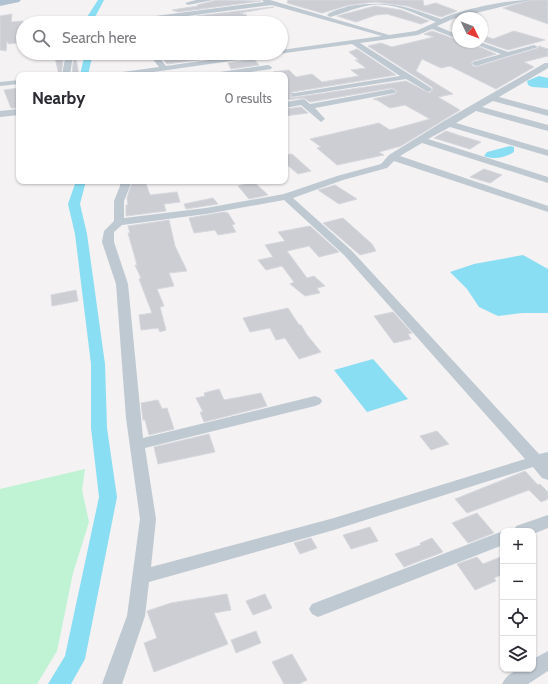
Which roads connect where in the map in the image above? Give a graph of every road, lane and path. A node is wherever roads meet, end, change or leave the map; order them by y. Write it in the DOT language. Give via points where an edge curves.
graph roads {
  1 [pos="16,0"];
  2 [pos="210,0"];
  3 [pos="527,0"];
  4 [pos="1,1"];
  5 [pos="269,2"];
  6 [pos="202,12"];
  7 [pos="330,15"];
  8 [pos="171,16"];
  9 [pos="440,21"];
  10 [pos="430,26"];
  11 [pos="452,35"];
  12 [pos="391,36"];
  13 [pos="353,42"];
  14 [pos="488,47"];
  15 [pos="534,47"];
  16 [pos="288,51"];
  17 [pos="509,55"];
  18 [pos="69,60"];
  19 [pos="158,60"];
  20 [pos="222,60"];
  21 [pos="476,64"];
  22 [pos="548,65"];
  23 [pos="268,67"];
  24 [pos="164,68"];
  25 [pos="67,72"];
  26 [pos="136,72"];
  27 [pos="234,72"];
  28 [pos="536,73"];
  29 [pos="548,73"];
  30 [pos="407,78"];
  31 [pos="16,82"];
  32 [pos="0,84"];
  33 [pos="428,90"];
  34 [pos="392,91"];
  35 [pos="492,98"];
  36 [pos="288,105"];
  37 [pos="306,105"];
  38 [pos="475,108"];
  39 [pos="16,112"];
  40 [pos="548,113"];
  41 [pos="0,114"];
  42 [pos="321,119"];
  43 [pos="447,124"];
  44 [pos="548,128"];
  45 [pos="421,140"];
  46 [pos="548,153"];
  47 [pos="392,157"];
  48 [pos="548,180"];
  49 [pos="125,184"];
  50 [pos="286,197"];
  51 [pos="548,209"];
  52 [pos="119,222"];
  53 [pos="315,401"];
  54 [pos="137,445"];
  55 [pos="542,459"];
  56 [pos="548,474"];
  57 [pos="548,521"];
  58 [pos="530,528"];
  59 [pos="500,539"];
  60 [pos="141,577"];
  61 [pos="318,609"];
  62 [pos="548,660"];
  63 [pos="112,684"];
  64 [pos="512,684"];
  1 -- 4 [label="main road"];
  2 -- 6 [label="street" via="188,3"];
  3 -- 9 [label="street" via="472,10"];
  5 -- 6 [label="street"];
  5 -- 12 [label="street"];
  6 -- 8 [label="street"];
  7 -- 9 [label="street" via="380,2 390,3"];
  9 -- 10 [label="street"];
  10 -- 11 [label="street"];
  10 -- 12 [label="street" via="418,33"];
  12 -- 13 [label="street"];
  13 -- 16 [label="street"];
  13 -- 30 [label="street"];
  14 -- 17 [label="street"];
  15 -- 17 [label="street"];
  17 -- 21 [label="street"];
  18 -- 25 [label="street"];
  19 -- 24 [label="street"];
  20 -- 24 [label="street"];
  22 -- 28 [label="street"];
  23 -- 27 [label="street"];
  24 -- 26 [label="street"];
  28 -- 29 [label="street"];
  28 -- 35 [label="street"];
  30 -- 33 [label="street"];
  30 -- 37 [label="street" via="295,96"];
  31 -- 32 [label="street"];
  34 -- 37 [label="street"];
  35 -- 38 [label="street"];
  35 -- 40 [label="street"];
  36 -- 37 [label="street"];
  37 -- 42 [label="street"];
  38 -- 43 [label="street"];
  38 -- 44 [label="street"];
  39 -- 41 [label="street"];
  43 -- 45 [label="street"];
  43 -- 46 [label="street"];
  45 -- 47 [label="street"];
  45 -- 48 [label="street"];
  47 -- 50 [label="street" via="384,166"];
  47 -- 51 [label="street"];
  49 -- 52 [label="street" via="119,201"];
  50 -- 52 [label="street" via="206,211"];
  50 -- 55 [label="street" via="348,254"];
  52 -- 54 [label="street" via="109,231 108,242 122,284"];
  53 -- 54 [label="street"];
  54 -- 60 [label="street" via="148,520"];
  55 -- 56 [label="street"];
  55 -- 60 [label="street" via="334,524"];
  57 -- 58 [label="street"];
  59 -- 61 [label="street"];
  60 -- 63 [label="street" via="136,616"];
  62 -- 64 [label="street"];
}
